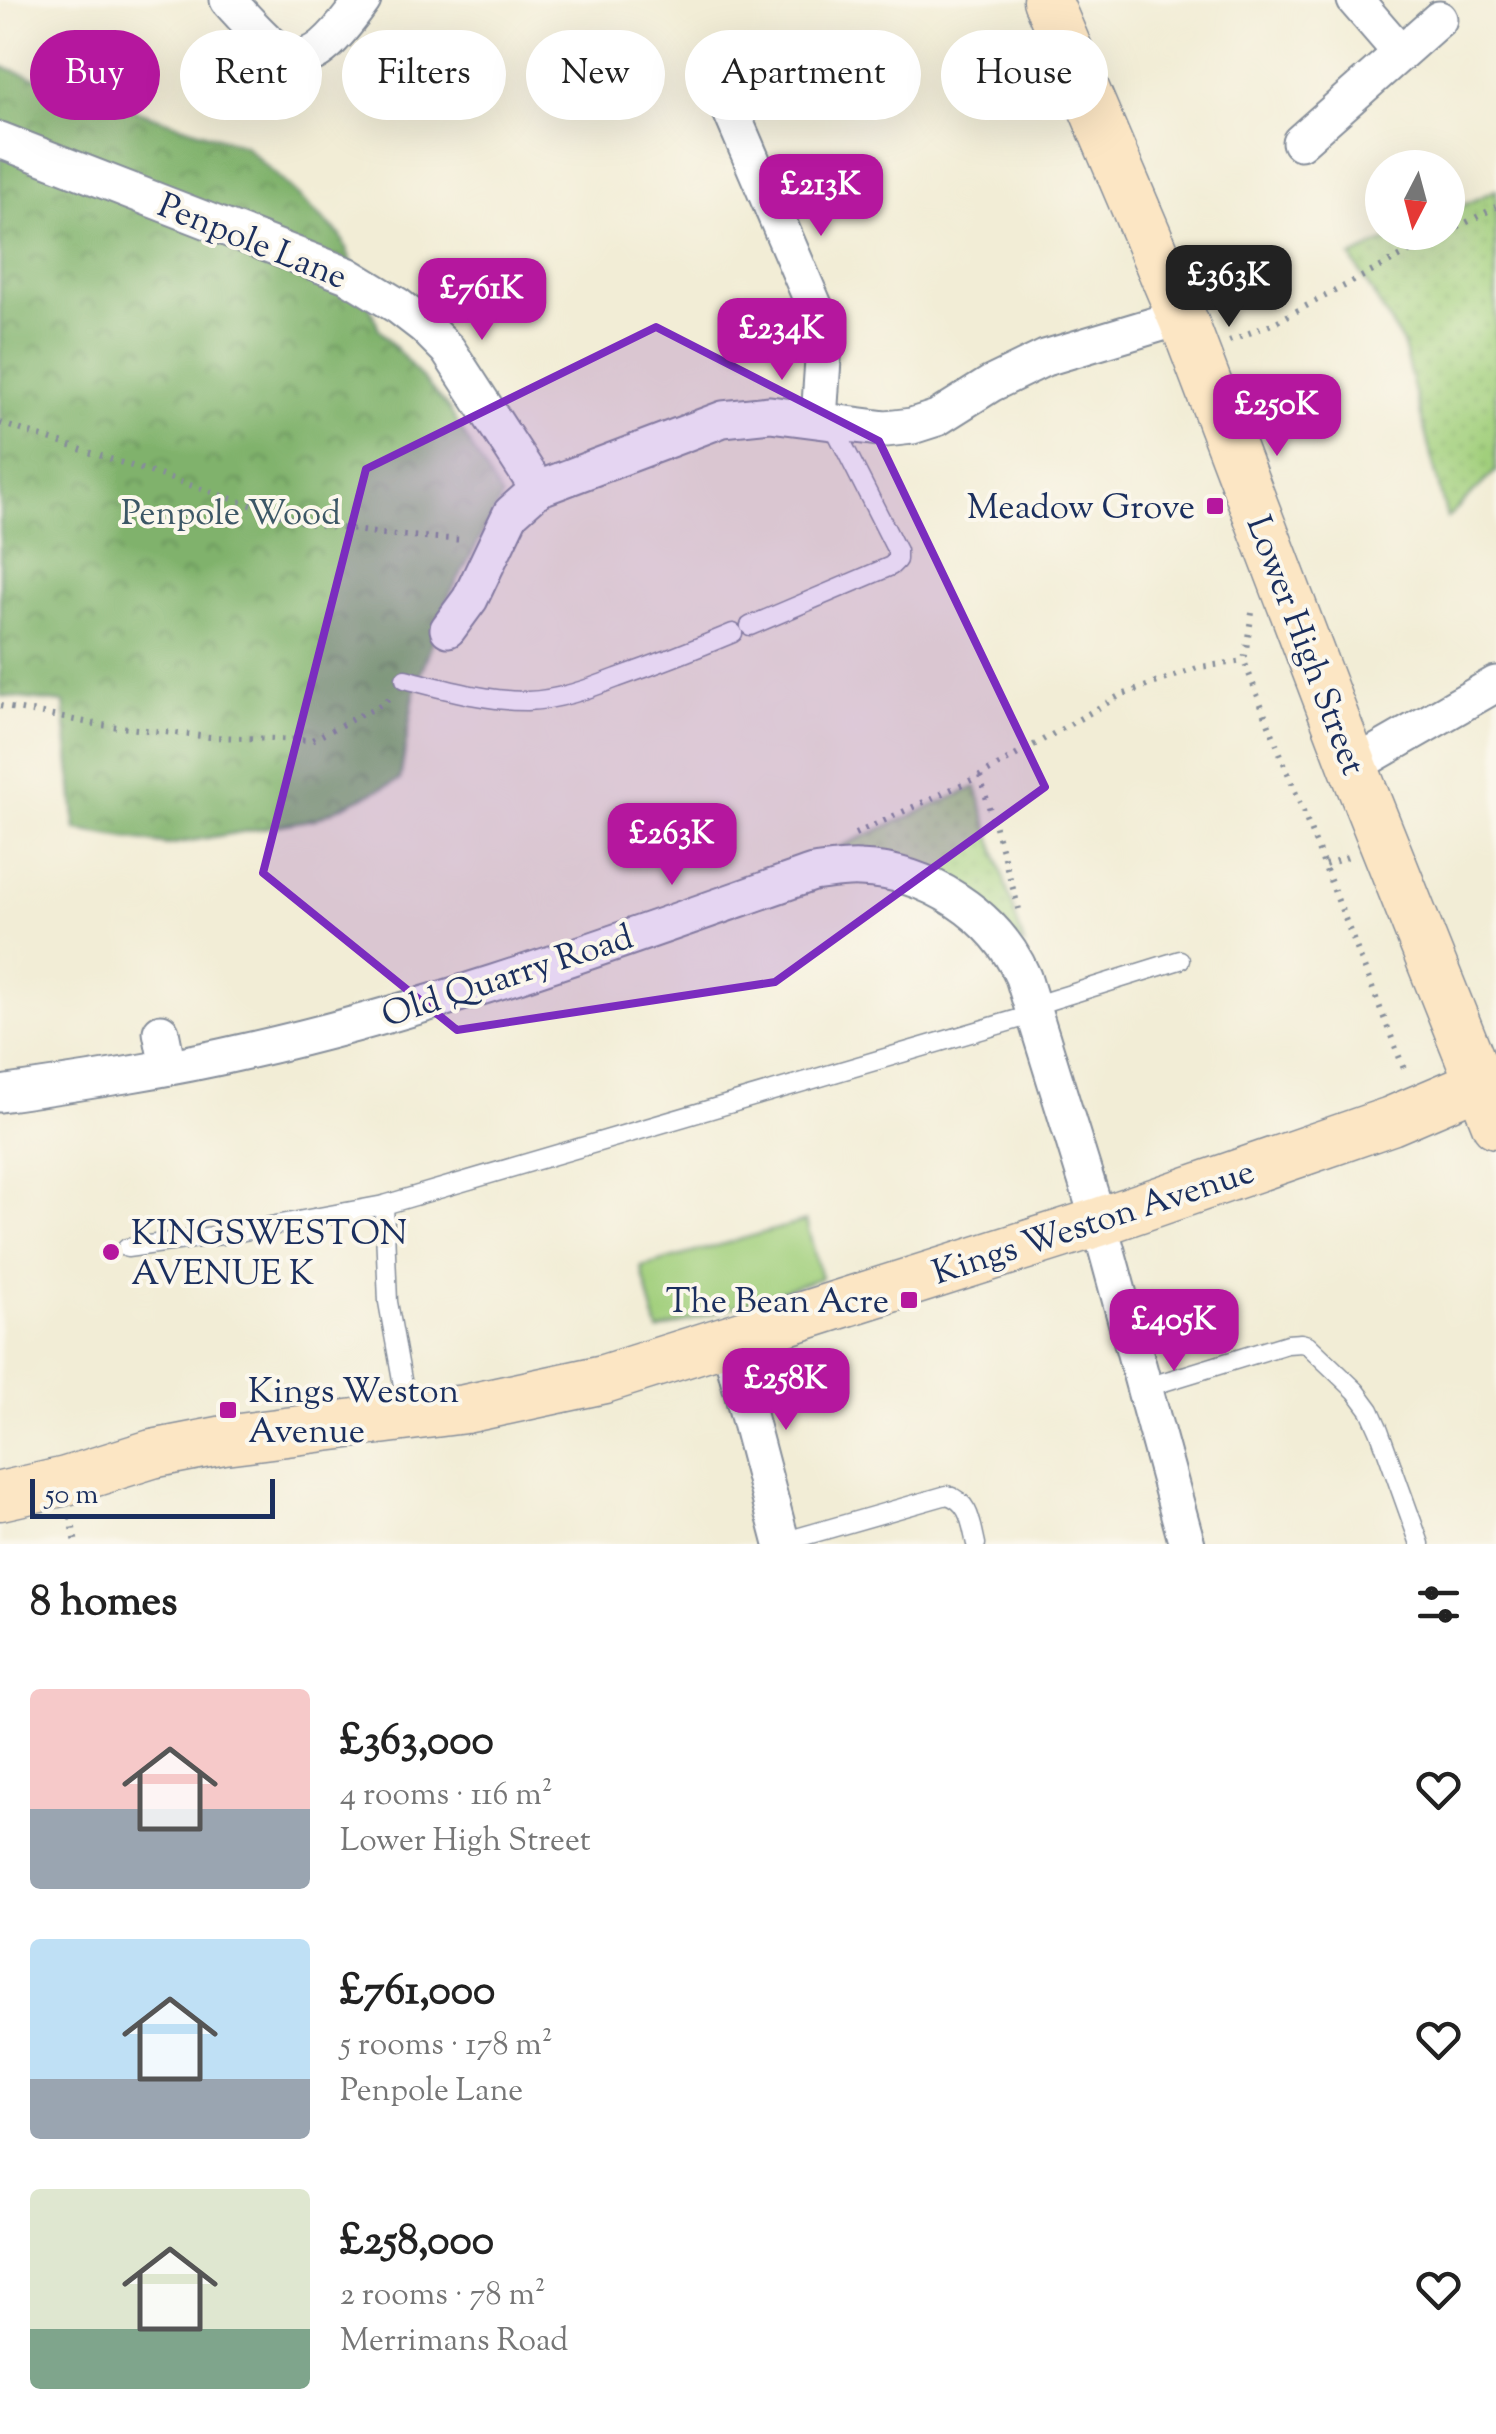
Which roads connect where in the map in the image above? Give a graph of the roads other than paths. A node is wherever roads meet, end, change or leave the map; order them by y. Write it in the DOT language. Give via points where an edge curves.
graph roads {
  1 [pos="228,0"];
  2 [pos="363,0"];
  3 [pos="1048,0"];
  4 [pos="1355,0"];
  5 [pos="1439,19"];
  6 [pos="1400,52"];
  7 [pos="734,120"];
  8 [pos="0,140"];
  9 [pos="1300,142"];
  10 [pos="1182,317"];
  11 [pos="825,420"];
  12 [pos="538,489"];
  13 [pos="448,628"];
  14 [pos="405,679"];
  15 [pos="1496,684"];
  16 [pos="1352,766"];
  17 [pos="1180,960"];
  18 [pos="1033,1010"];
  19 [pos="162,1032"];
  20 [pos="168,1068"];
  21 [pos="0,1094"];
  22 [pos="1491,1094"];
  23 [pos="384,1205"];
  24 [pos="1098,1222"];
  25 [pos="126,1248"];
  26 [pos="728,1339"];
  27 [pos="1144,1388"];
  28 [pos="409,1416"];
  29 [pos="0,1496"];
  30 [pos="779,1544"];
  31 [pos="976,1544"];
  32 [pos="1187,1544"];
  33 [pos="1420,1544"];
  1 -- 2 [label="street" via="277,50 305,58 342,29"];
  3 -- 10 [label="street, Lower High Street"];
  4 -- 6 [label="street"];
  5 -- 6 [label="street"];
  6 -- 9 [label="street"];
  7 -- 11 [label="street" via="820,317"];
  8 -- 12 [label="street, Penpole Lane" via="347,275 398,306 448,350"];
  10 -- 11 [label="street" via="1046,358 912,426"];
  10 -- 16 [label="street, Lower High Street"];
  11 -- 12 [label="street" via="724,418"];
  11 -- 14 [label="lane" via="896,551 891,566 661,663 547,700 498,700"];
  12 -- 13 [label="street" via="511,513"];
  15 -- 16 [label="street"];
  16 -- 22 [label="street, Lower High Street"];
  17 -- 18 [label="lane"];
  18 -- 20 [label="street, Old Quarry Road" via="1016,962 967,907 902,875 860,868 813,874 410,1008"];
  18 -- 23 [label="lane"];
  18 -- 24 [label="street, Old Quarry Road"];
  19 -- 20 [label="street"];
  20 -- 21 [label="street, Old Quarry Road"];
  22 -- 24 [label="street, Kings Weston Avenue" via="1391,1120"];
  23 -- 25 [label="lane"];
  23 -- 28 [label="lane" via="388,1302"];
  24 -- 26 [label="street, Kings Weston Avenue"];
  24 -- 27 [label="street"];
  26 -- 28 [label="street, Kings Weston Avenue" via="604,1379"];
  26 -- 30 [label="street"];
  27 -- 32 [label="street"];
  27 -- 33 [label="lane" via="1287,1344 1308,1345 1370,1410"];
  28 -- 29 [label="street, Kings Weston Avenue" via="152,1454"];
  30 -- 31 [label="lane" via="947,1495 965,1507"];
}
